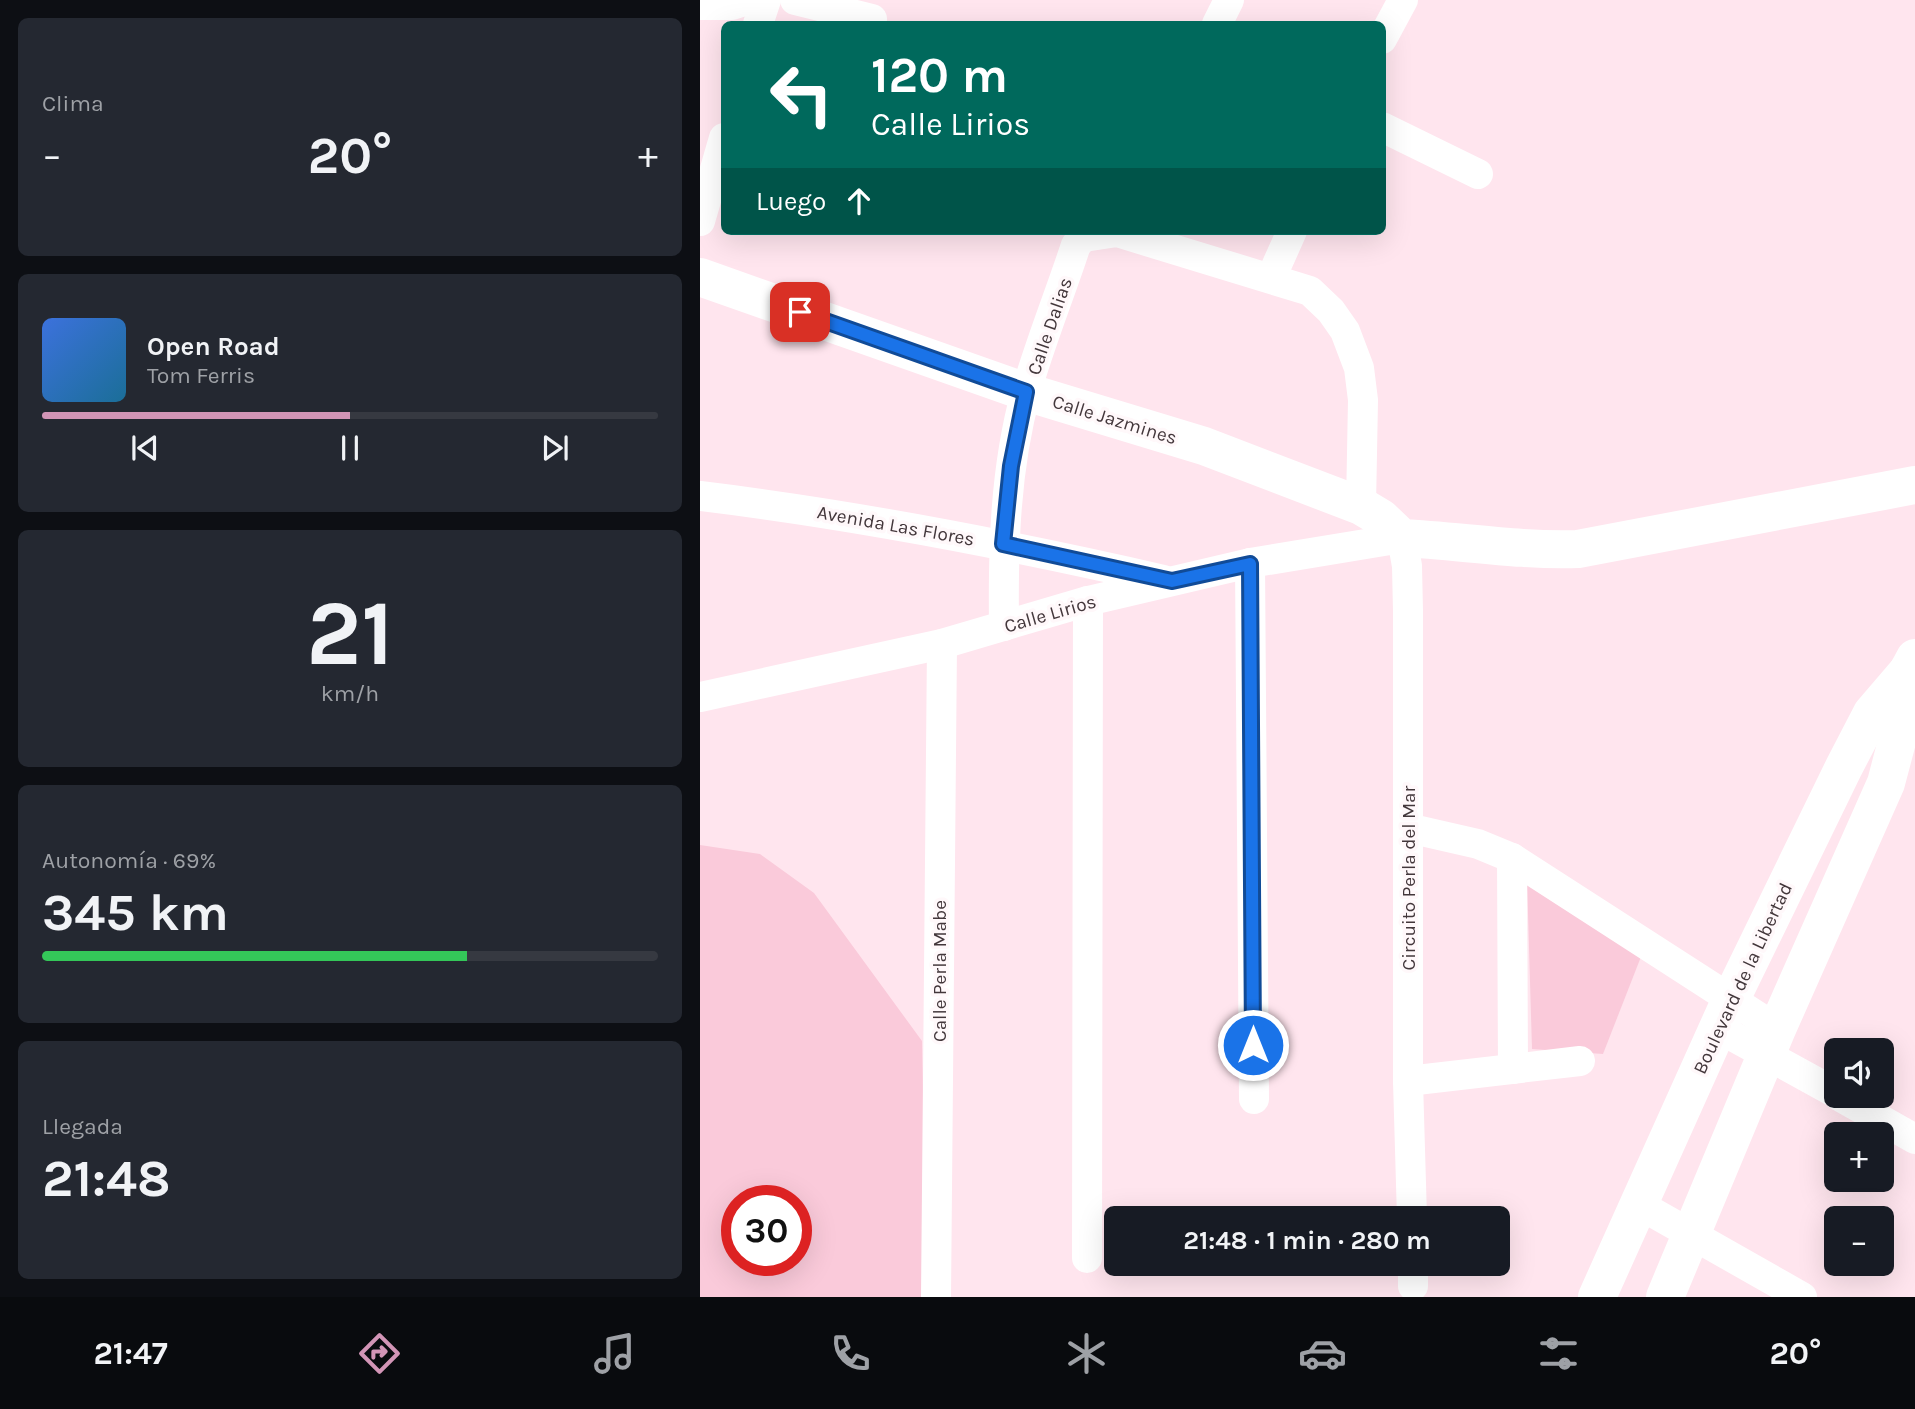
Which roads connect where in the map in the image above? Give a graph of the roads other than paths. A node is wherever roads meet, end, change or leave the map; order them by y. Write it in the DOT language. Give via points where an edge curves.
graph roads {
  1 [pos="748,0"];
  2 [pos="766,0"];
  3 [pos="795,0"];
  4 [pos="1228,0"];
  5 [pos="1403,0"];
  6 [pos="700,5"];
  7 [pos="875,15"];
  8 [pos="759,21"];
  9 [pos="1218,21"];
  10 [pos="1386,32"];
  11 [pos="1386,129"];
  12 [pos="721,148"];
  13 [pos="1478,174"];
  14 [pos="700,221"];
  15 [pos="1097,235"];
  16 [pos="1127,235"];
  17 [pos="1290,235"];
  18 [pos="700,277"];
  19 [pos="1271,278"];
  20 [pos="1026,392"];
  21 [pos="1915,485"];
  22 [pos="700,496"];
  23 [pos="1362,506"];
  24 [pos="1402,538"];
  25 [pos="1003,544"];
  26 [pos="1250,564"];
  27 [pos="1172,581"];
  28 [pos="1088,601"];
  29 [pos="1004,626"];
  30 [pos="942,644"];
  31 [pos="1912,664"];
  32 [pos="700,697"];
  33 [pos="1896,724"];
  34 [pos="1408,828"];
  35 [pos="1512,858"];
  36 [pos="1725,1013"];
  37 [pos="1772,1041"];
  38 [pos="1580,1061"];
  39 [pos="1513,1069"];
  40 [pos="1408,1081"];
  41 [pos="1824,1083"];
  42 [pos="1254,1099"];
  43 [pos="1862,1108"];
  44 [pos="1915,1139"];
  45 [pos="1638,1204"];
  46 [pos="1412,1206"];
  47 [pos="1692,1234"];
  48 [pos="1087,1258"];
  49 [pos="936,1297"];
  50 [pos="1597,1297"];
  51 [pos="1665,1297"];
  52 [pos="1802,1297"];
  1 -- 6 [label="street"];
  2 -- 8 [label="street"];
  3 -- 7 [label="street"];
  4 -- 9 [label="street"];
  5 -- 10 [label="street"];
  11 -- 13 [label="street"];
  12 -- 14 [label="street"];
  15 -- 20 [label="street, Calle Dalias" via="1084,237 1076,245"];
  16 -- 19 [label="street"];
  17 -- 19 [label="street"];
  18 -- 20 [label="street, Calle Jazmines"];
  19 -- 23 [label="street" via="1310,291 1345,331 1359,368 1363,400"];
  20 -- 23 [label="street, Calle Jazmines" via="1204,446"];
  20 -- 25 [label="street, Calle Dalias" via="1011,466"];
  21 -- 24 [label="street" via="1578,549 1534,551"];
  22 -- 25 [label="street, Avenida Las Flores"];
  23 -- 24 [label="street, Calle Jazmines"];
  24 -- 26 [label="street, Calle Lirios"];
  24 -- 34 [label="street, Circuito Perla del Mar" via="1407,566"];
  25 -- 27 [label="street, Avenida Las Flores"];
  25 -- 29 [label="street, Calle Dalias"];
  26 -- 27 [label="street, Calle Lirios"];
  26 -- 42 [label="street"];
  27 -- 28 [label="street, Calle Lirios"];
  28 -- 29 [label="street, Calle Lirios"];
  28 -- 48 [label="street"];
  29 -- 30 [label="street, Calle Lirios"];
  30 -- 32 [label="street, Calle Lirios"];
  30 -- 49 [label="street, Calle Perla Mabe"];
  31 -- 33 [label="street, Boulevard de la Libertad"];
  33 -- 36 [label="street, Boulevard de la Libertad"];
  33 -- 37 [label="street, Boulevard de la Libertad" via="1886,783"];
  34 -- 35 [label="street" via="1478,844"];
  34 -- 40 [label="street, Circuito Perla del Mar"];
  35 -- 36 [label="street"];
  35 -- 39 [label="street"];
  36 -- 37 [label="street"];
  36 -- 45 [label="street, Boulevard de la Libertad"];
  37 -- 41 [label="street"];
  37 -- 47 [label="street, Boulevard de la Libertad"];
  38 -- 39 [label="street"];
  39 -- 40 [label="street"];
  40 -- 46 [label="street, Circuito Perla del Mar"];
  43 -- 44 [label="street"];
  45 -- 47 [label="street"];
  45 -- 50 [label="street, Boulevard de la Libertad"];
  47 -- 51 [label="street, Boulevard de la Libertad"];
  47 -- 52 [label="street"];
}
